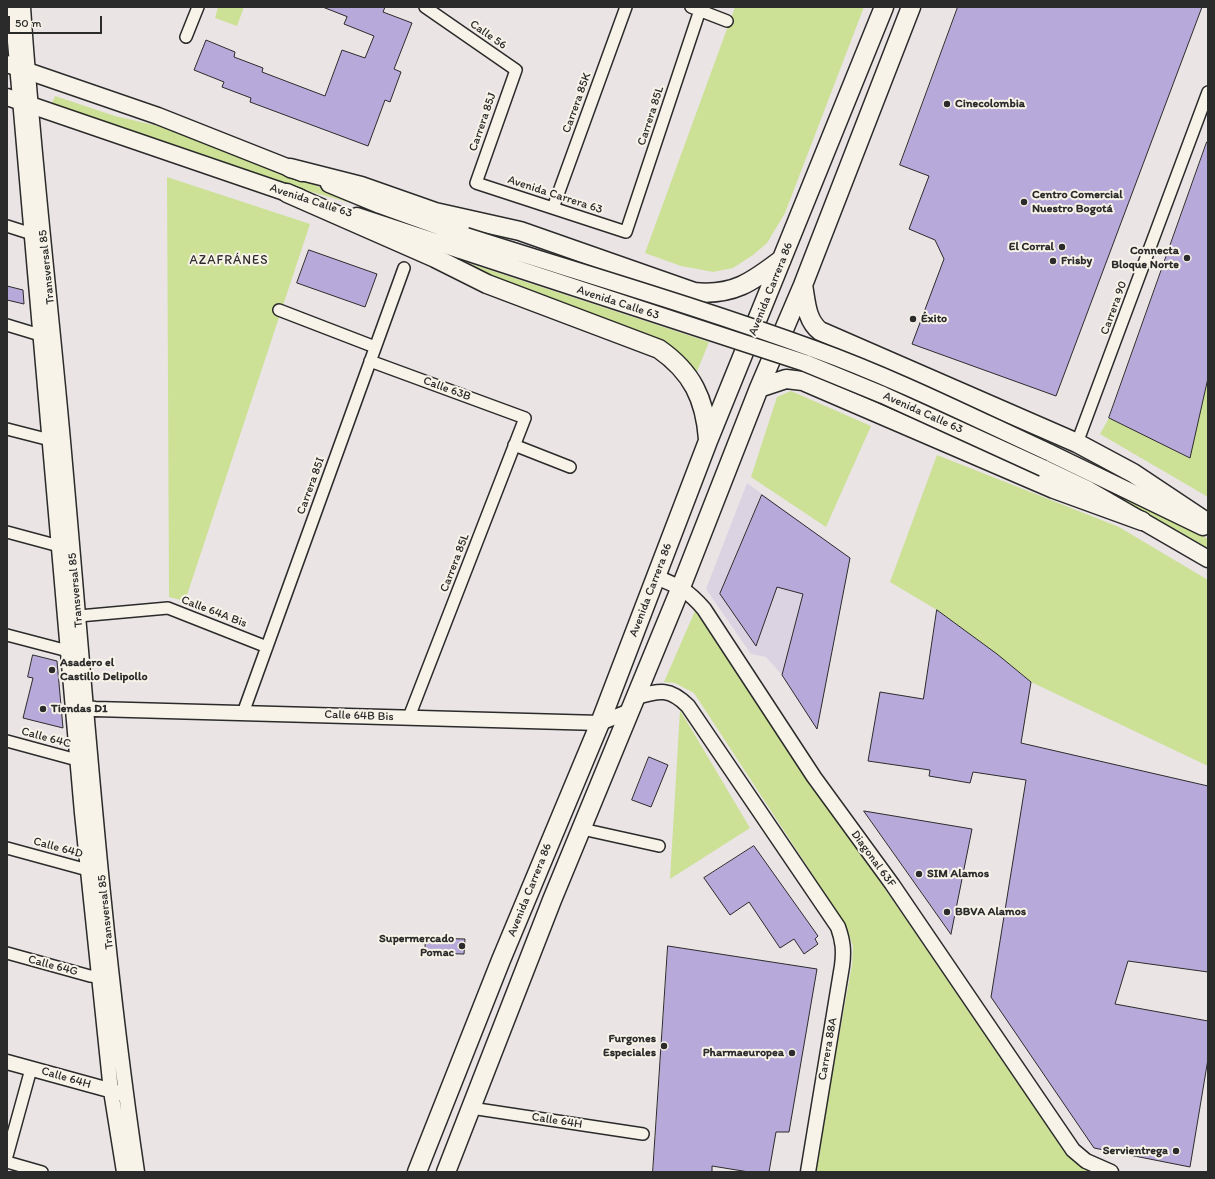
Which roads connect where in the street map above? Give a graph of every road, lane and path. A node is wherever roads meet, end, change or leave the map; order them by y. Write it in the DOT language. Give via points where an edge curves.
graph roads {
  1 [pos="12,7"];
  2 [pos="22,7"];
  3 [pos="198,7"];
  4 [pos="626,7"];
  5 [pos="884,7"];
  6 [pos="911,7"];
  7 [pos="429,8"];
  8 [pos="697,8"];
  9 [pos="727,21"];
  10 [pos="186,37"];
  11 [pos="17,67"];
  12 [pos="516,70"];
  13 [pos="1208,92"];
  14 [pos="19,101"];
  15 [pos="290,168"];
  16 [pos="476,183"];
  17 [pos="287,193"];
  18 [pos="553,208"];
  19 [pos="7,226"];
  20 [pos="626,232"];
  21 [pos="32,234"];
  22 [pos="463,243"];
  23 [pos="784,257"];
  24 [pos="404,268"];
  25 [pos="803,285"];
  26 [pos="43,291"];
  27 [pos="279,310"];
  28 [pos="7,325"];
  29 [pos="40,335"];
  30 [pos="375,347"];
  31 [pos="370,361"];
  32 [pos="759,388"];
  33 [pos="525,418"];
  34 [pos="7,429"];
  35 [pos="50,440"];
  36 [pos="708,441"];
  37 [pos="1078,443"];
  38 [pos="514,445"];
  39 [pos="570,467"];
  40 [pos="1142,521"];
  41 [pos="1208,523"];
  42 [pos="1208,529"];
  43 [pos="7,532"];
  44 [pos="59,546"];
  45 [pos="1208,559"];
  46 [pos="656,577"];
  47 [pos="681,587"];
  48 [pos="79,616"];
  49 [pos="66,632"];
  50 [pos="7,635"];
  51 [pos="267,646"];
  52 [pos="68,651"];
  53 [pos="633,704"];
  54 [pos="87,708"];
  55 [pos="243,713"];
  56 [pos="409,717"];
  57 [pos="600,723"];
  58 [pos="7,741"];
  59 [pos="77,760"];
  60 [pos="582,829"];
  61 [pos="659,846"];
  62 [pos="7,848"];
  63 [pos="88,870"];
  64 [pos="102,874"];
  65 [pos="7,953"];
  66 [pos="99,977"];
  67 [pos="7,1062"];
  68 [pos="31,1069"];
  69 [pos="111,1091"];
  70 [pos="126,1095"];
  71 [pos="471,1108"];
  72 [pos="643,1134"];
  73 [pos="7,1156"];
  74 [pos="7,1162"];
  75 [pos="450,1171"];
  76 [pos="42,1172"];
  77 [pos="124,1172"];
  78 [pos="137,1172"];
  79 [pos="417,1172"];
  80 [pos="808,1172"];
  81 [pos="1111,1172"];
  1 -- 11 [label="street, Transversal 85"];
  2 -- 11 [label="street, Transversal 85"];
  3 -- 10 [label="street"];
  4 -- 18 [label="street, Carrera 85K"];
  5 -- 23 [label="main road, Avenida Carrera 86"];
  6 -- 25 [label="main road, Avenida Carrera 86"];
  7 -- 12 [label="street, Calle 56"];
  8 -- 9 [label="street"];
  8 -- 20 [label="street, Carrera 85L"];
  11 -- 14 [label="street, Transversal 85"];
  11 -- 15 [label="main road, Avenida Calle 63" via="158,116"];
  12 -- 16 [label="street, Carrera 85J"];
  13 -- 37 [label="street, Carrera 90"];
  14 -- 17 [label="main road, Avenida Calle 63"];
  14 -- 21 [label="street, Transversal 85"];
  14 -- 26 [label="street, Transversal 85"];
  15 -- 22 [label="main road, Avenida Calle 63"];
  15 -- 23 [label="main road" via="361,186 435,212 520,231 694,292 721,293 738,288 760,276"];
  16 -- 18 [label="street, Avenida Carrera 63"];
  17 -- 22 [label="main road, Avenida Calle 63"];
  17 -- 36 [label="main road" via="435,258 487,284 659,349 680,366 698,394 706,418"];
  18 -- 20 [label="street, Avenida Carrera 63"];
  19 -- 21 [label="street"];
  21 -- 26 [label="street, Transversal 85"];
  22 -- 40 [label="main road, Avenida Calle 63, bridge" via="805,363 883,395 1043,468 1087,489"];
  22 -- 42 [label="main road, Avenida Calle 63, bridge" via="746,326 815,349 1048,452"];
  23 -- 36 [label="main road, Avenida Carrera 86"];
  24 -- 30 [label="street, Carrera 85I"];
  25 -- 32 [label="main road, Avenida Carrera 86"];
  25 -- 37 [label="main road" via="808,315 820,331"];
  26 -- 29 [label="street, Transversal 85"];
  26 -- 48 [label="street, Transversal 85"];
  27 -- 30 [label="street"];
  28 -- 29 [label="street"];
  29 -- 35 [label="street, Transversal 85"];
  30 -- 31 [label="street, Carrera 85I"];
  31 -- 33 [label="street, Calle 63B"];
  31 -- 51 [label="street, Carrera 85I"];
  32 -- 40 [label="main road" via="786,379 803,381 1054,489"];
  32 -- 47 [label="main road, Avenida Carrera 86"];
  33 -- 38 [label="street, Carrera 85L"];
  34 -- 35 [label="street"];
  35 -- 44 [label="street, Transversal 85"];
  36 -- 46 [label="main road, Avenida Carrera 86"];
  37 -- 41 [label="main road" via="1155,487"];
  38 -- 39 [label="street"];
  38 -- 56 [label="street, Carrera 85L"];
  40 -- 45 [label="main road, Avenida Calle 63"];
  43 -- 44 [label="street"];
  44 -- 49 [label="street, Transversal 85"];
  46 -- 47 [label="street, Diagonal 63F"];
  46 -- 57 [label="main road, Avenida Carrera 86"];
  47 -- 53 [label="main road, Avenida Carrera 86"];
  47 -- 81 [label="street, Diagonal 63F" via="704,609 814,777 892,884 1078,1155"];
  48 -- 51 [label="street, Calle 64A Bis" via="168,608"];
  48 -- 54 [label="street, Transversal 85"];
  49 -- 52 [label="street, Transversal 85"];
  49 -- 54 [label="street" via="72,651 76,698 80,706"];
  50 -- 52 [label="street"];
  51 -- 55 [label="street, Carrera 85I"];
  52 -- 59 [label="street, Transversal 85"];
  53 -- 57 [label="street, Calle 64B Bis"];
  53 -- 60 [label="main road, Avenida Carrera 86"];
  53 -- 80 [label="street, Carrera 88A" via="660,691 669,692 688,706 838,927 844,950"];
  54 -- 55 [label="street, Calle 64B Bis"];
  54 -- 64 [label="street, Transversal 85"];
  55 -- 56 [label="street, Calle 64B Bis"];
  56 -- 57 [label="street, Calle 64B Bis"];
  57 -- 79 [label="main road, Avenida Carrera 86" via="501,960"];
  58 -- 59 [label="street, Calle 64C"];
  59 -- 63 [label="street, Transversal 85"];
  60 -- 61 [label="street"];
  60 -- 71 [label="main road, Avenida Carrera 86"];
  62 -- 63 [label="street, Calle 64D"];
  63 -- 64 [label="street, Calle 64D"];
  63 -- 66 [label="street, Transversal 85"];
  64 -- 70 [label="street, Transversal 85"];
  65 -- 66 [label="street, Calle 64G"];
  66 -- 69 [label="street, Transversal 85"];
  67 -- 68 [label="street, Calle 64H"];
  68 -- 69 [label="street, Calle 64H"];
  68 -- 73 [label="street"];
  69 -- 70 [label="street, Calle 64H"];
  69 -- 77 [label="street, Transversal 85"];
  70 -- 78 [label="street, Transversal 85"];
  71 -- 72 [label="street, Calle 64H"];
  71 -- 75 [label="main road, Avenida Carrera 86"];
  74 -- 76 [label="street"];
}
